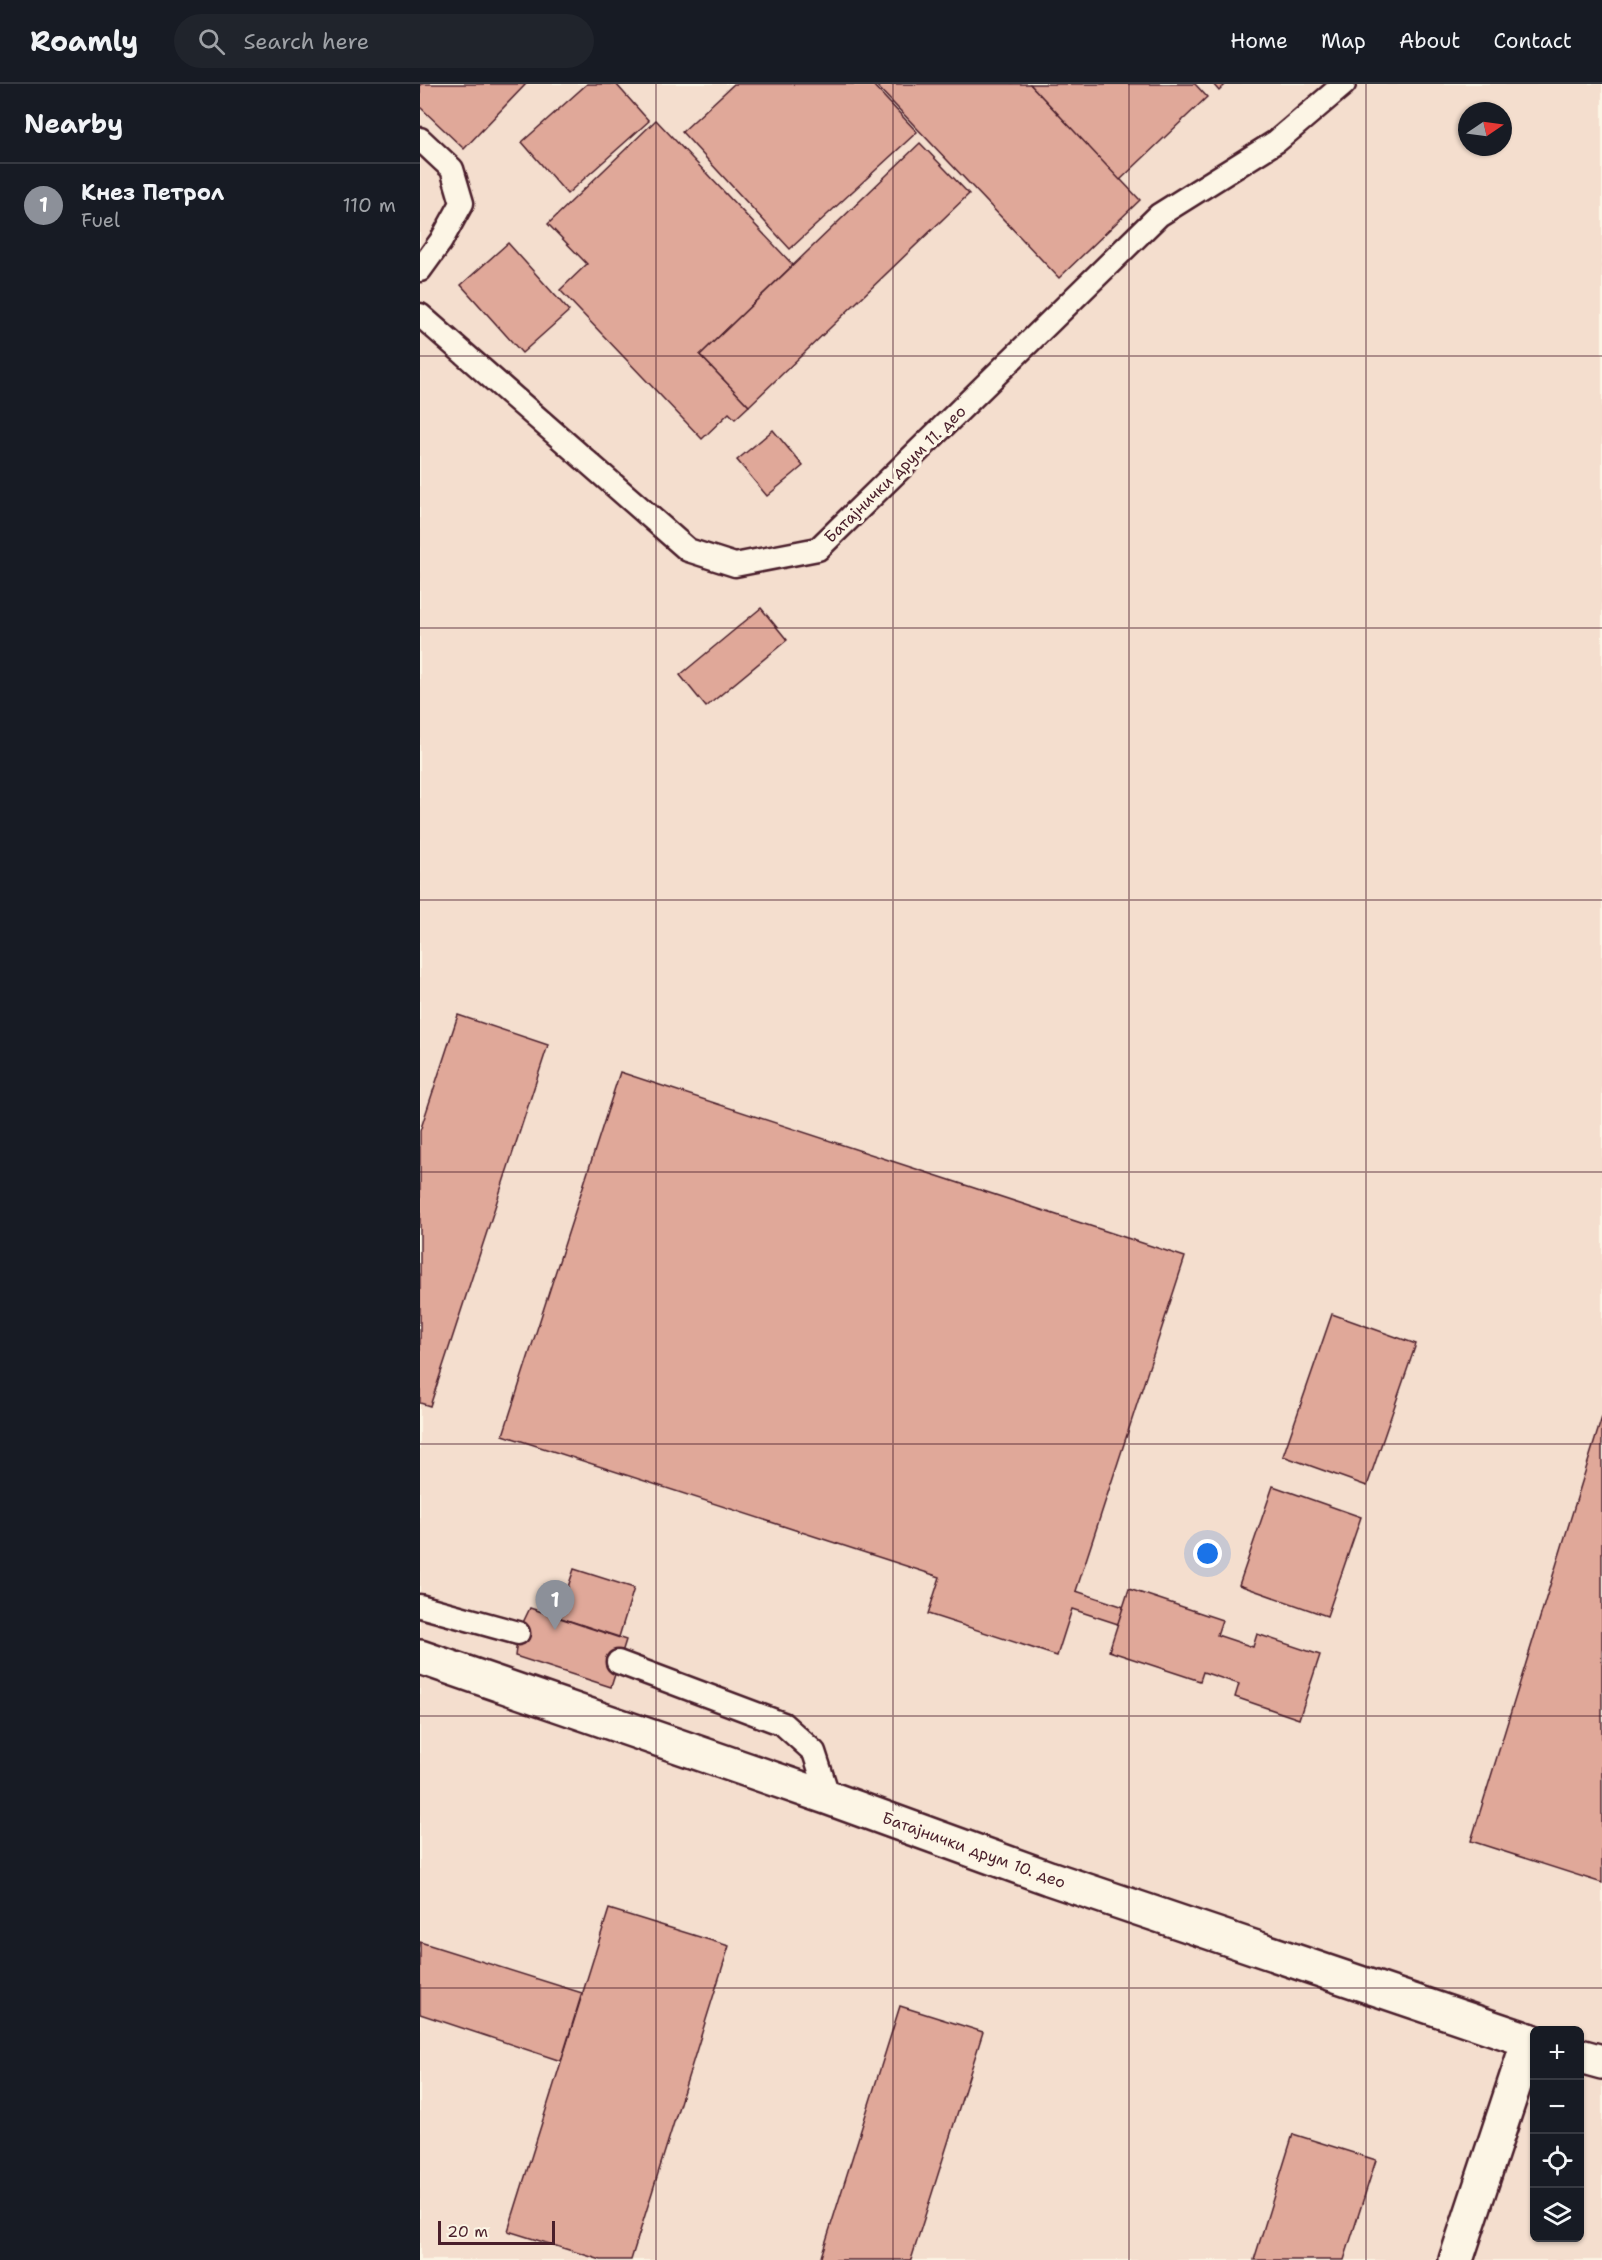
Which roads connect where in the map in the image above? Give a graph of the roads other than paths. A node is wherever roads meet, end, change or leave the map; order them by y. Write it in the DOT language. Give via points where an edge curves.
graph roads {
  1 [pos="1344,84"];
  2 [pos="420,139"];
  3 [pos="420,270"];
  4 [pos="420,315"];
  5 [pos="420,1606"];
  6 [pos="518,1634"];
  7 [pos="420,1657"];
  8 [pos="618,1662"];
  9 [pos="829,1798"];
  10 [pos="1530,2040"];
  11 [pos="1530,2047"];
  12 [pos="1584,2057"];
  13 [pos="1602,2062"];
  14 [pos="1456,2260"];
  1 -- 4 [label="lane, Батајнички друм 11. део" via="1277,141 1159,215 818,549 735,565 688,550"];
  2 -- 3 [label="lane" via="452,169 462,203"];
  5 -- 6 [label="lane"];
  7 -- 9 [label="street, Батајнички друм 10. део"];
  8 -- 9 [label="lane" via="783,1724 814,1752"];
  9 -- 10 [label="street, Батајнички друм 10. део"];
  11 -- 14 [label="street, Батајнички друм 10. део"];
  12 -- 13 [label="street"];
}
